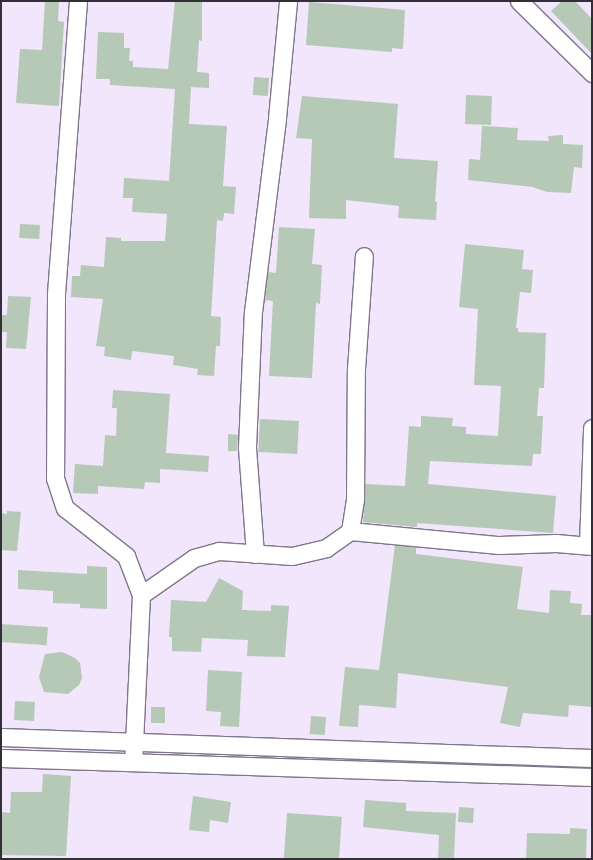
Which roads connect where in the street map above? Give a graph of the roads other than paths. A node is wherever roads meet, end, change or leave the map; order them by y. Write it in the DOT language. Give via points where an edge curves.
graph roads {
  1 [pos="78,1"];
  2 [pos="288,1"];
  3 [pos="519,1"];
  4 [pos="592,73"];
  5 [pos="364,256"];
  6 [pos="592,428"];
  7 [pos="350,530"];
  8 [pos="590,545"];
  9 [pos="255,554"];
  10 [pos="141,595"];
  11 [pos="1,737"];
  12 [pos="133,741"];
  13 [pos="1,758"];
  14 [pos="592,758"];
  15 [pos="133,762"];
  16 [pos="592,777"];
  1 -- 10 [label="street" via="56,295 55,478 65,508 126,556"];
  2 -- 9 [label="street" via="277,118 253,312 247,447"];
  3 -- 4 [label="street"];
  5 -- 7 [label="street" via="356,369 356,499"];
  6 -- 8 [label="street"];
  7 -- 8 [label="street" via="499,545"];
  7 -- 9 [label="street" via="326,548 292,556"];
  9 -- 10 [label="street" via="219,551 194,558"];
  10 -- 12 [label="street"];
  11 -- 12 [label="street"];
  12 -- 14 [label="street"];
  12 -- 15 [label="street"];
  13 -- 15 [label="street"];
  15 -- 16 [label="street"];
}
